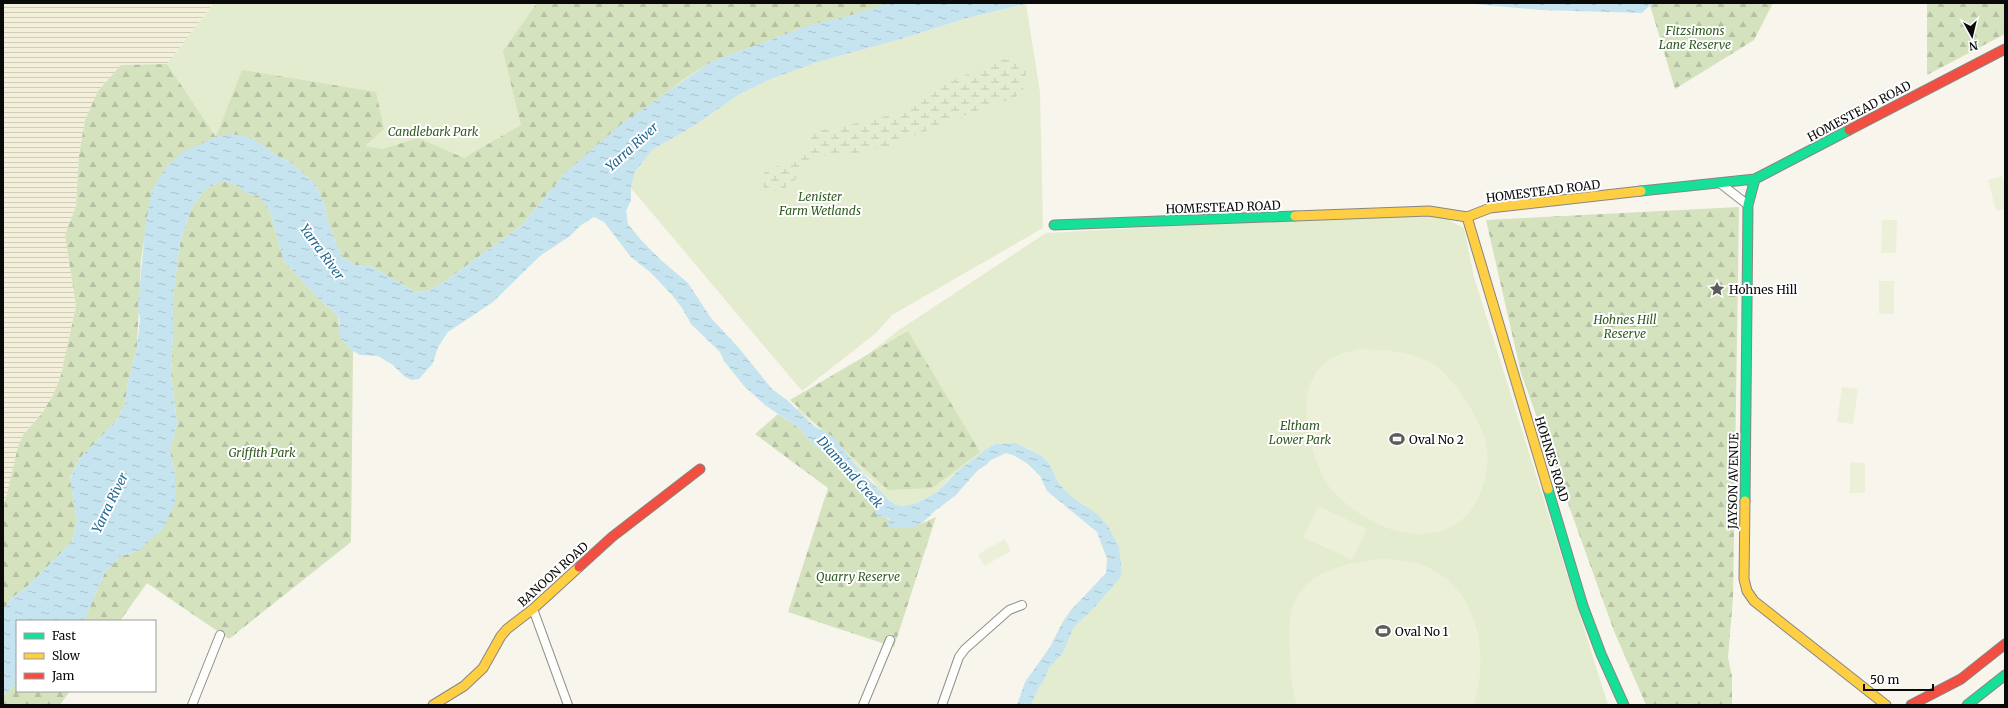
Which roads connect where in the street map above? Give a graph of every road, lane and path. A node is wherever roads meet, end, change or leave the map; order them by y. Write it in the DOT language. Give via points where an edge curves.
graph roads {
  1 [pos="2005,49"];
  2 [pos="1755,179"];
  3 [pos="1721,184"];
  4 [pos="1748,205"];
  5 [pos="1467,217"];
  6 [pos="1054,225"];
  7 [pos="700,469"];
  8 [pos="1022,605"];
  9 [pos="533,609"];
  10 [pos="220,635"];
  11 [pos="890,640"];
  12 [pos="2005,644"];
  13 [pos="2005,675"];
  14 [pos="1874,701"];
  15 [pos="192,705"];
  16 [pos="433,705"];
  17 [pos="568,705"];
  18 [pos="863,705"];
  19 [pos="942,705"];
  20 [pos="1624,705"];
  21 [pos="1886,705"];
  22 [pos="1911,705"];
  23 [pos="1967,705"];
  1 -- 2 [label="street, HOMESTEAD ROAD"];
  2 -- 3 [label="street, HOMESTEAD ROAD"];
  2 -- 4 [label="street, JAYSON AVENUE"];
  3 -- 4 [label="street"];
  3 -- 5 [label="street, HOMESTEAD ROAD" via="1490,208"];
  4 -- 14 [label="street, JAYSON AVENUE" via="1744,579 1747,591 1754,601"];
  5 -- 6 [label="street, HOMESTEAD ROAD" via="1429,211"];
  5 -- 20 [label="street, HOHNES ROAD" via="1583,606 1600,654"];
  7 -- 9 [label="street, BANOON ROAD" via="612,537"];
  8 -- 19 [label="street" via="1009,610 961,653"];
  9 -- 16 [label="street, BANOON ROAD" via="501,636 487,663 469,682"];
  9 -- 17 [label="street"];
  10 -- 15 [label="street"];
  11 -- 18 [label="street"];
  12 -- 22 [label="street" via="1964,677"];
  13 -- 23 [label="street"];
  14 -- 21 [label="street, JAYSON AVENUE"];
}
